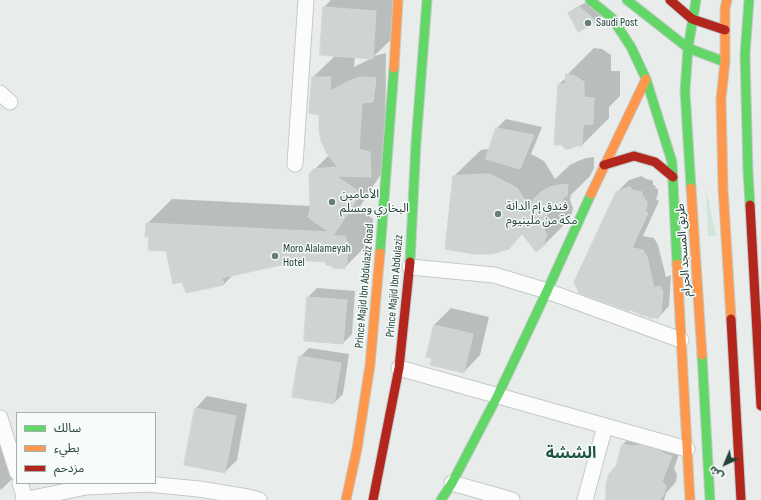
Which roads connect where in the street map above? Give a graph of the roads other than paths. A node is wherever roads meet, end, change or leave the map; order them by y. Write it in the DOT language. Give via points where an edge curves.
graph roads {
  1 [pos="306,0"];
  2 [pos="398,0"];
  3 [pos="426,0"];
  4 [pos="590,0"];
  5 [pos="627,0"];
  6 [pos="670,0"];
  7 [pos="696,0"];
  8 [pos="727,0"];
  9 [pos="749,0"];
  10 [pos="692,19"];
  11 [pos="725,30"];
  12 [pos="688,48"];
  13 [pos="725,62"];
  14 [pos="646,79"];
  15 [pos="295,164"];
  16 [pos="604,165"];
  17 [pos="673,177"];
  18 [pos="756,202"];
  19 [pos="410,267"];
  20 [pos="547,291"];
  21 [pos="758,311"];
  22 [pos="681,340"];
  23 [pos="399,368"];
  24 [pos="498,395"];
  25 [pos="761,406"];
  26 [pos="0,418"];
  27 [pos="605,426"];
  28 [pos="696,433"];
  29 [pos="687,449"];
  30 [pos="16,469"];
  31 [pos="452,483"];
  32 [pos="20,484"];
  33 [pos="197,495"];
  34 [pos="24,500"];
  35 [pos="259,500"];
  36 [pos="346,500"];
  37 [pos="373,500"];
  38 [pos="441,500"];
  39 [pos="512,500"];
  40 [pos="585,500"];
  41 [pos="690,500"];
  42 [pos="710,500"];
  43 [pos="741,500"];
  1 -- 15 [label="street"];
  2 -- 36 [label="main road, Prince Majid Ibn Abdulaziz Road" via="392,141 370,365"];
  3 -- 19 [label="main road, Prince Majid Ibn Abdulaziz" via="412,143"];
  4 -- 14 [label="main road" via="612,18 631,47"];
  5 -- 12 [label="main road"];
  6 -- 10 [label="main road"];
  7 -- 10 [label="main road, طريق المسجد الحرام"];
  8 -- 11 [label="main road"];
  9 -- 18 [label="main road" via="745,55"];
  10 -- 11 [label="main road"];
  10 -- 12 [label="main road, طريق المسجد الحرام"];
  11 -- 13 [label="main road"];
  12 -- 13 [label="main road"];
  12 -- 28 [label="main road, طريق المسجد الحرام" via="686,91"];
  13 -- 43 [label="main road" via="721,99 723,188"];
  14 -- 16 [label="main road"];
  14 -- 17 [label="main road" via="672,162"];
  16 -- 17 [label="main road" via="634,156 655,162"];
  16 -- 20 [label="main road"];
  17 -- 22 [label="main road"];
  18 -- 21 [label="main road"];
  19 -- 20 [label="street" via="494,275"];
  19 -- 23 [label="main road, Prince Majid Ibn Abdulaziz"];
  20 -- 22 [label="street"];
  20 -- 24 [label="main road"];
  21 -- 25 [label="main road"];
  22 -- 28 [label="main road"];
  23 -- 24 [label="street"];
  23 -- 37 [label="main road, Prince Majid Ibn Abdulaziz"];
  24 -- 27 [label="street"];
  24 -- 31 [label="main road"];
  26 -- 30 [label="street"];
  27 -- 29 [label="street"];
  27 -- 40 [label="street"];
  28 -- 29 [label="main road"];
  28 -- 42 [label="main road, طريق المسجد الحرام"];
  29 -- 41 [label="main road"];
  31 -- 38 [label="main road"];
  31 -- 39 [label="street"];
  32 -- 34 [label="street"];
  33 -- 34 [label="street" via="148,484 86,487"];
  33 -- 35 [label="street" via="248,497"];
}
